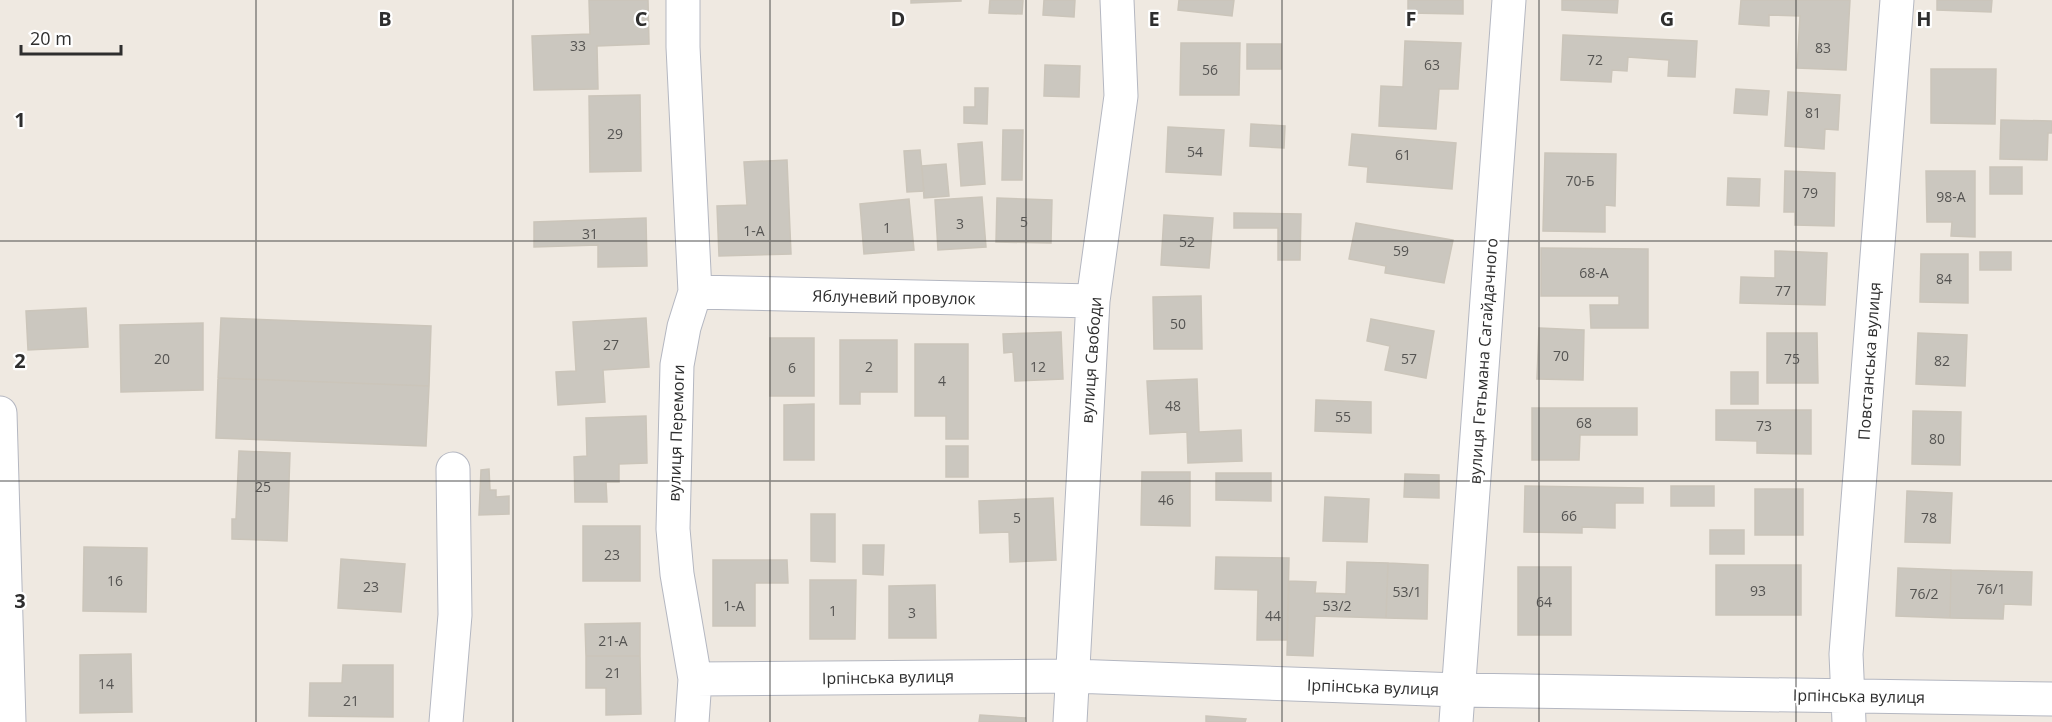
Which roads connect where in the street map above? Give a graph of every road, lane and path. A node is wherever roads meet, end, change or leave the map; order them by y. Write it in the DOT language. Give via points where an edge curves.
graph roads {
  1 [pos="684,0"];
  2 [pos="1117,0"];
  3 [pos="1509,0"];
  4 [pos="1897,0"];
  5 [pos="696,292"];
  6 [pos="1094,301"];
  7 [pos="0,413"];
  8 [pos="453,469"];
  9 [pos="1072,676"];
  10 [pos="695,679"];
  11 [pos="1458,690"];
  12 [pos="2052,699"];
  13 [pos="1849,709"];
  14 [pos="9,722"];
  15 [pos="446,722"];
  16 [pos="692,722"];
  17 [pos="1070,722"];
  18 [pos="1456,722"];
  1 -- 5 [label="street, вулиця Перемоги"];
  2 -- 6 [label="street, вулиця Свободи" via="1121,96"];
  3 -- 11 [label="street, вулиця Гетьмана Сагайдачного"];
  4 -- 13 [label="street, Повстанська вулиця" via="1846,654"];
  5 -- 6 [label="street, Яблуневий провулок"];
  5 -- 10 [label="street, вулиця Перемоги" via="677,365 673,529"];
  6 -- 9 [label="street, вулиця Свободи"];
  7 -- 14 [label="street"];
  8 -- 15 [label="street" via="455,615"];
  9 -- 10 [label="street, Ірпінська вулиця"];
  9 -- 11 [label="street, Ірпінська вулиця"];
  9 -- 17 [label="street, вулиця Свободи"];
  10 -- 16 [label="street, вулиця Перемоги"];
  11 -- 13 [label="street, Ірпінська вулиця"];
  11 -- 18 [label="street, вулиця Гетьмана Сагайдачного"];
  12 -- 13 [label="street, Ірпінська вулиця"];
}
